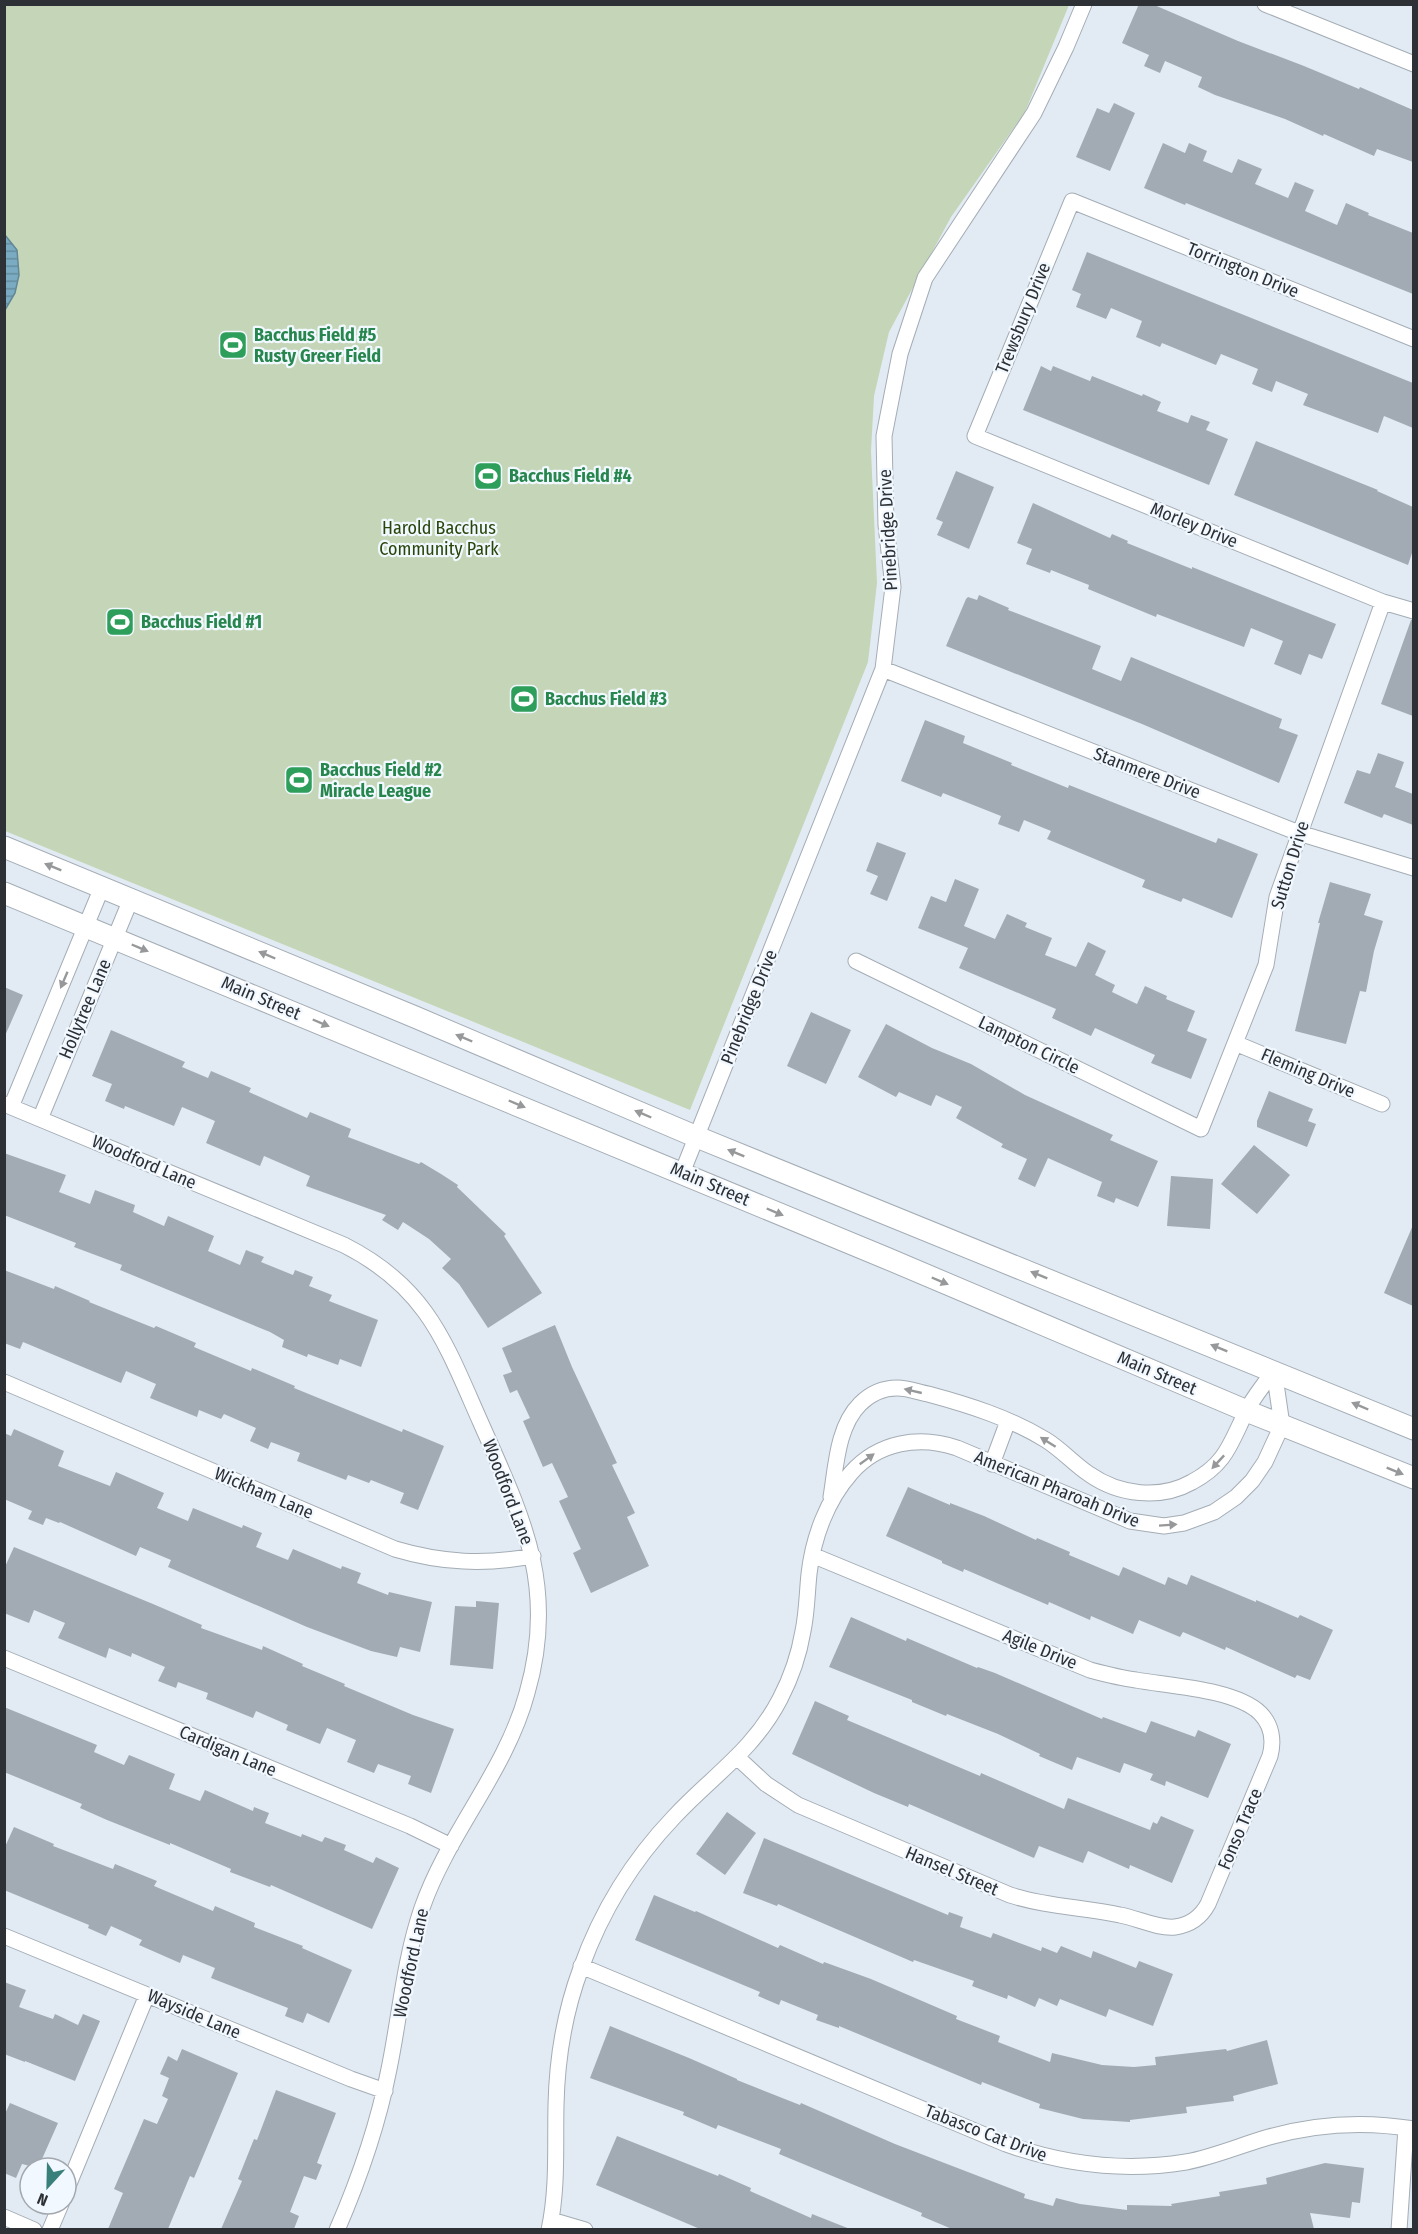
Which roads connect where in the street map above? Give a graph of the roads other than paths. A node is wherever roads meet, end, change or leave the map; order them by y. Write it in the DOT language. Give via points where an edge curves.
graph roads {
  1 [pos="1084,4"];
  2 [pos="1265,4"];
  3 [pos="1413,64"];
  4 [pos="1072,201"];
  5 [pos="1413,339"];
  6 [pos="975,436"];
  7 [pos="1383,602"];
  8 [pos="1413,611"];
  9 [pos="883,669"];
  10 [pos="1299,833"];
  11 [pos="4,847"];
  12 [pos="1413,868"];
  13 [pos="102,888"];
  14 [pos="4,893"];
  15 [pos="131,899"];
  16 [pos="86,926"];
  17 [pos="115,938"];
  18 [pos="856,961"];
  19 [pos="1235,1043"];
  20 [pos="1382,1104"];
  21 [pos="8,1105"];
  22 [pos="40,1119"];
  23 [pos="1201,1129"];
  24 [pos="697,1137"];
  25 [pos="682,1173"];
  26 [pos="1274,1370"];
  27 [pos="4,1382"];
  28 [pos="1247,1411"];
  29 [pos="1008,1421"];
  30 [pos="1282,1425"];
  31 [pos="1413,1429"];
  32 [pos="993,1464"];
  33 [pos="1413,1478"];
  34 [pos="830,1503"];
  35 [pos="812,1554"];
  36 [pos="533,1556"];
  37 [pos="4,1658"];
  38 [pos="1269,1726"];
  39 [pos="738,1758"];
  40 [pos="451,1846"];
  41 [pos="1188,1924"];
  42 [pos="4,1936"];
  43 [pos="581,1966"];
  44 [pos="147,1995"];
  45 [pos="385,2091"];
  46 [pos="1410,2129"];
  47 [pos="78,2162"];
  48 [pos="4,2217"];
  49 [pos="550,2225"];
  50 [pos="34,2229"];
  51 [pos="337,2229"];
  52 [pos="585,2229"];
  53 [pos="1399,2229"];
  1 -- 9 [label="street, Pinebridge Drive" via="1034,113 925,278 900,354 884,436 886,525 893,587"];
  2 -- 3 [label="street"];
  4 -- 5 [label="street, Torrington Drive"];
  4 -- 6 [label="street, Trewsbury Drive"];
  6 -- 7 [label="street, Morley Drive"];
  7 -- 8 [label="street, Morley Drive"];
  7 -- 10 [label="street, Sutton Drive"];
  9 -- 10 [label="street, Stanmere Drive"];
  9 -- 24 [label="street, Pinebridge Drive"];
  10 -- 12 [label="street, Stanmere Drive"];
  10 -- 19 [label="street, Sutton Drive" via="1277,897 1266,965"];
  13 -- 11 [label="main road, Main Street, one-way"];
  13 -- 15 [label="main road, Main Street"];
  13 -- 16 [label="street, Hollytree Lane"];
  14 -- 16 [label="main road, Main Street"];
  15 -- 17 [label="street, Hollytree Lane"];
  24 -- 15 [label="main road, Main Street, one-way"];
  16 -- 17 [label="main road, Main Street"];
  16 -- 21 [label="street, Hollytree Lane, one-way"];
  17 -- 22 [label="street, Hollytree Lane"];
  17 -- 25 [label="main road, Main Street, one-way"];
  18 -- 23 [label="street, Lampton Circle"];
  19 -- 20 [label="street, Fleming Drive"];
  19 -- 23 [label="street, Sutton Drive"];
  21 -- 22 [label="street, Woodford Lane"];
  22 -- 36 [label="street, Woodford Lane" via="344,1245 398,1280 429,1314 446,1344 514,1497"];
  24 -- 25 [label="street, Pinebridge Drive"];
  26 -- 24 [label="main road, Main Street, one-way"];
  25 -- 28 [label="main road, Main Street, one-way"];
  26 -- 28 [label="street, American Pharoah Drive"];
  26 -- 30 [label="street"];
  31 -- 26 [label="main road, Main Street, one-way"];
  27 -- 36 [label="street, Wickham Lane" via="395,1549 457,1562 488,1563"];
  28 -- 29 [label="street, American Pharoah Drive, one-way" via="1231,1446 1216,1465 1185,1485 1154,1493 1121,1490 1102,1482 1048,1441"];
  28 -- 30 [label="main road, Main Street"];
  29 -- 32 [label="street"];
  29 -- 34 [label="street, American Pharoah Drive, one-way" via="969,1405 909,1390 888,1389 873,1394 856,1409 840,1442"];
  32 -- 30 [label="street, American Pharoah Drive, one-way" via="1130,1521 1176,1524 1214,1512 1243,1491 1265,1462"];
  30 -- 33 [label="main road, Main Street, one-way"];
  34 -- 32 [label="street, American Pharoah Drive, one-way" via="862,1462 885,1448 904,1443 946,1445"];
  34 -- 35 [label="street, American Pharoah Drive"];
  35 -- 38 [label="street, Agile Drive" via="1090,1670 1185,1687 1240,1702 1260,1713"];
  35 -- 39 [label="street, American Pharoah Drive" via="803,1631 792,1673 769,1718"];
  36 -- 40 [label="street, Woodford Lane" via="538,1623 528,1691 508,1743"];
  37 -- 40 [label="street, Cardigan Lane"];
  38 -- 41 [label="street, Fonso Trace" via="1272,1749 1266,1767 1209,1904"];
  39 -- 41 [label="street, Hansel Street" via="775,1790 805,1809 1010,1895 1046,1905 1118,1914 1166,1927"];
  39 -- 43 [label="street, American Pharoah Drive" via="684,1806 645,1850 621,1884"];
  40 -- 45 [label="street, Woodford Lane" via="432,1881 416,1929"];
  42 -- 44 [label="street, Wayside Lane"];
  43 -- 46 [label="street, Tabasco Cat Drive" via="1006,2144 1062,2161 1113,2167 1164,2165 1201,2159 1313,2128 1363,2125"];
  43 -- 49 [label="street, American Pharoah Drive" via="560,2055"];
  44 -- 45 [label="street, Wayside Lane"];
  44 -- 47 [label="street"];
  45 -- 51 [label="street, Woodford Lane" via="361,2172"];
  46 -- 53 [label="street"];
  48 -- 50 [label="street"];
  49 -- 52 [label="street"];
}
